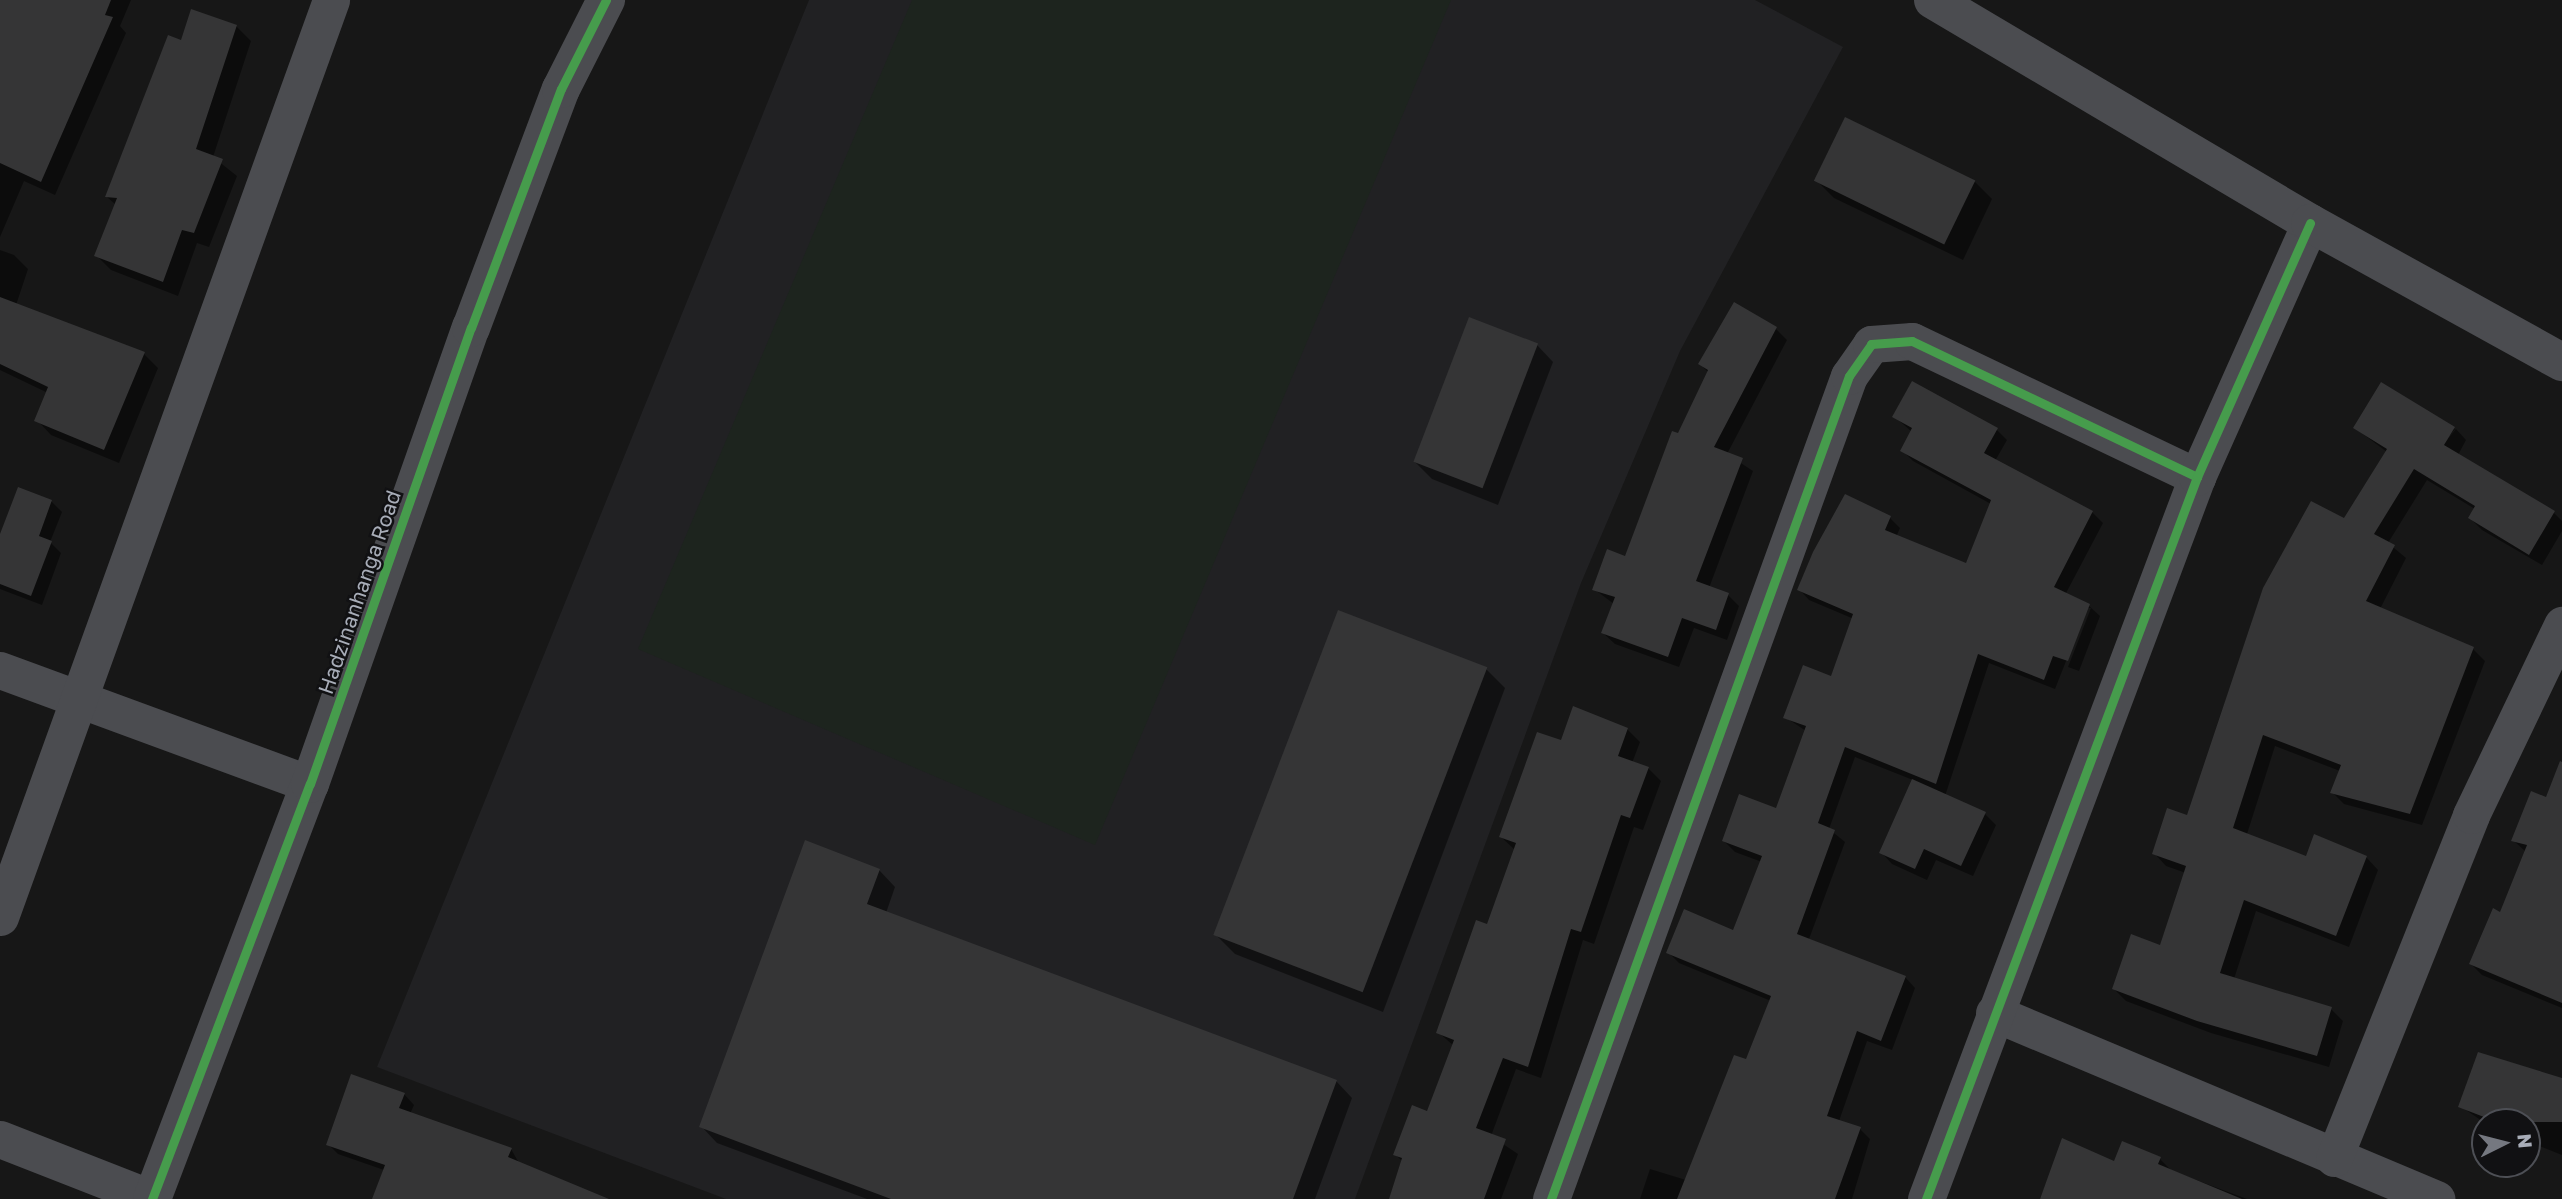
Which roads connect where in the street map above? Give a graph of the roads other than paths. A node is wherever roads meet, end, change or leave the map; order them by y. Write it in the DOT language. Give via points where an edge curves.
graph roads {
  1 [pos="331,0"];
  2 [pos="606,0"];
  3 [pos="1933,0"];
  4 [pos="2311,223"];
  5 [pos="2562,362"];
  6 [pos="2197,477"];
  7 [pos="2562,625"];
  8 [pos="0,670"];
  9 [pos="81,698"];
  10 [pos="310,784"];
  11 [pos="0,917"];
  12 [pos="1994,1013"];
  13 [pos="0,1139"];
  14 [pos="2334,1158"];
  15 [pos="152,1199"];
  16 [pos="1550,1199"];
  17 [pos="1926,1199"];
  18 [pos="2437,1199"];
  1 -- 9 [label="street"];
  2 -- 10 [label="street, Hadzinanhanga Road" via="561,89"];
  3 -- 4 [label="street"];
  4 -- 5 [label="street"];
  4 -- 6 [label="street"];
  6 -- 12 [label="street"];
  6 -- 16 [label="street" via="1912,341 1871,344 1849,376"];
  7 -- 14 [label="street" via="2471,815"];
  8 -- 9 [label="street"];
  9 -- 10 [label="street"];
  9 -- 11 [label="street"];
  10 -- 15 [label="street, Hadzinanhanga Road"];
  12 -- 14 [label="street"];
  12 -- 17 [label="street"];
  13 -- 15 [label="street"];
  14 -- 18 [label="street"];
}
